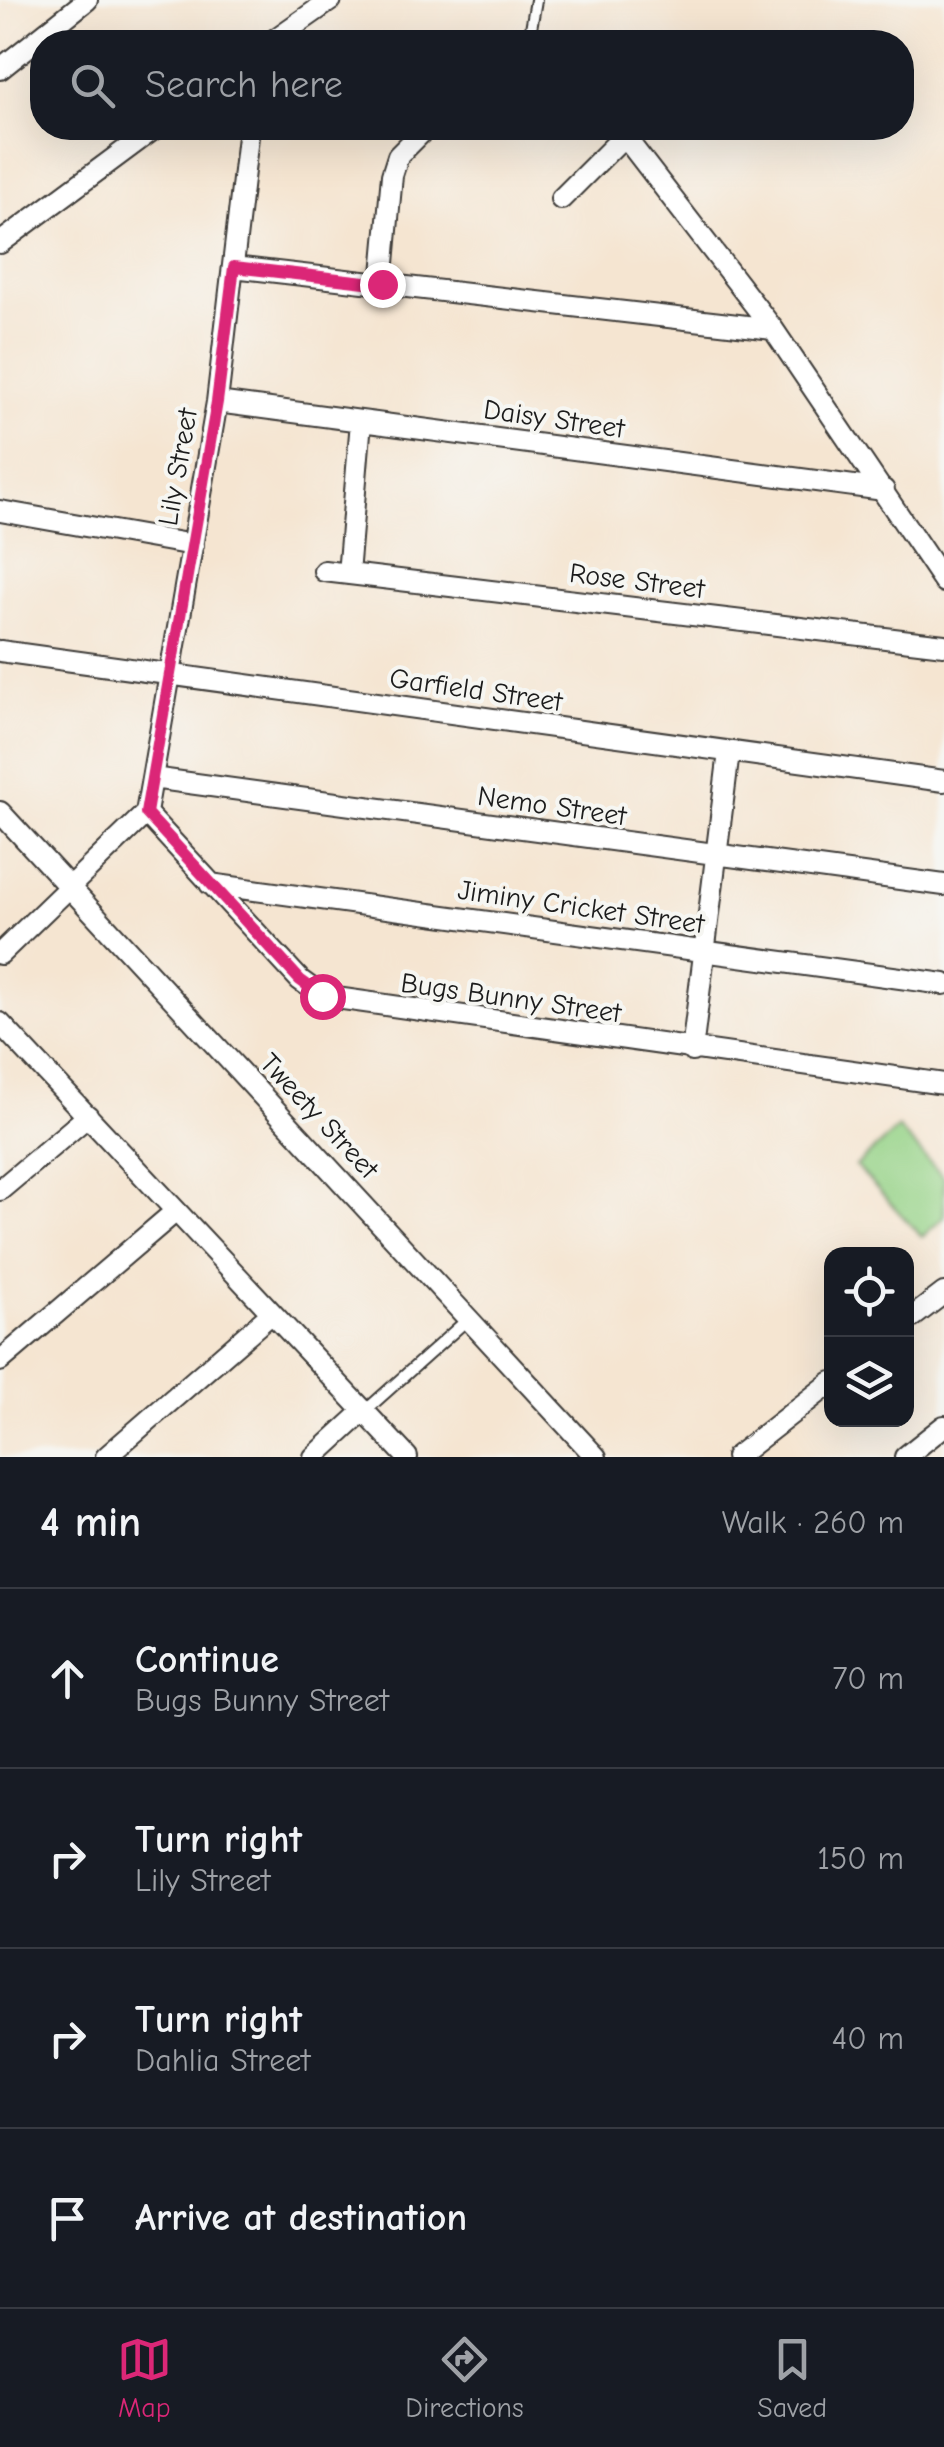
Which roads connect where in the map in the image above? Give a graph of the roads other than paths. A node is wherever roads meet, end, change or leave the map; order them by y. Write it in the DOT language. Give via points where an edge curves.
graph roads {
  1 [pos="87,0"];
  2 [pos="331,0"];
  3 [pos="536,0"];
  4 [pos="49,30"];
  5 [pos="288,30"];
  6 [pos="533,30"];
  7 [pos="30,45"];
  8 [pos="0,69"];
  9 [pos="139,140"];
  10 [pos="248,140"];
  11 [pos="414,140"];
  12 [pos="613,140"];
  13 [pos="628,140"];
  14 [pos="561,199"];
  15 [pos="0,243"];
  16 [pos="234,267"];
  17 [pos="382,284"];
  18 [pos="772,329"];
  19 [pos="217,402"];
  20 [pos="362,421"];
  21 [pos="884,490"];
  22 [pos="0,511"];
  23 [pos="193,545"];
  24 [pos="324,571"];
  25 [pos="348,574"];
  26 [pos="944,582"];
  27 [pos="944,645"];
  28 [pos="0,651"];
  29 [pos="170,676"];
  30 [pos="729,752"];
  31 [pos="152,778"];
  32 [pos="944,781"];
  33 [pos="0,812"];
  34 [pos="146,813"];
  35 [pos="715,856"];
  36 [pos="210,884"];
  37 [pos="944,886"];
  38 [pos="70,887"];
  39 [pos="702,951"];
  40 [pos="0,954"];
  41 [pos="944,984"];
  42 [pos="0,1023"];
  43 [pos="692,1051"];
  44 [pos="944,1084"];
  45 [pos="88,1116"];
  46 [pos="0,1190"];
  47 [pos="176,1211"];
  48 [pos="944,1293"];
  49 [pos="272,1313"];
  50 [pos="914,1316"];
  51 [pos="468,1318"];
  52 [pos="0,1360"];
  53 [pos="824,1388"];
  54 [pos="364,1411"];
  55 [pos="944,1426"];
  56 [pos="106,1457"];
  57 [pos="314,1457"];
  58 [pos="407,1457"];
  59 [pos="596,1457"];
  60 [pos="736,1457"];
  61 [pos="904,1457"];
  1 -- 4 [label="street"];
  2 -- 5 [label="street"];
  3 -- 6 [label="lane"];
  7 -- 8 [label="street"];
  9 -- 15 [label="street"];
  10 -- 16 [label="street, Lily Street"];
  11 -- 17 [label="street" via="392,174"];
  12 -- 14 [label="street"];
  13 -- 18 [label="street"];
  16 -- 17 [label="street"];
  16 -- 19 [label="street, Lily Street"];
  17 -- 18 [label="street"];
  18 -- 21 [label="street"];
  19 -- 20 [label="street, Daisy Street"];
  19 -- 23 [label="street, Lily Street"];
  20 -- 21 [label="street, Daisy Street"];
  20 -- 25 [label="street"];
  21 -- 26 [label="street"];
  22 -- 23 [label="street"];
  23 -- 29 [label="street, Lily Street"];
  24 -- 25 [label="street, Rose Street"];
  25 -- 27 [label="street, Rose Street"];
  28 -- 29 [label="street, Garfield Street"];
  29 -- 30 [label="street, Garfield Street"];
  29 -- 31 [label="street, Lily Street"];
  30 -- 32 [label="street, Garfield Street"];
  30 -- 35 [label="street"];
  31 -- 34 [label="street, Lily Street"];
  31 -- 35 [label="street, Nemo Street"];
  33 -- 38 [label="street, Tweety Street"];
  34 -- 36 [label="street, Bugs Bunny Street"];
  34 -- 38 [label="street"];
  35 -- 37 [label="street, Nemo Street"];
  35 -- 39 [label="street"];
  36 -- 39 [label="street, Jiminy Cricket Street"];
  36 -- 43 [label="street, Bugs Bunny Street" via="322,996"];
  38 -- 40 [label="street"];
  38 -- 51 [label="street, Tweety Street"];
  39 -- 41 [label="street, Jiminy Cricket Street"];
  39 -- 43 [label="street"];
  42 -- 45 [label="street"];
  43 -- 44 [label="street, Bugs Bunny Street"];
  45 -- 46 [label="street"];
  45 -- 47 [label="street"];
  47 -- 49 [label="street"];
  47 -- 52 [label="street"];
  48 -- 50 [label="street"];
  49 -- 54 [label="street"];
  49 -- 56 [label="street"];
  51 -- 54 [label="lane"];
  51 -- 59 [label="street, Tweety Street"];
  53 -- 60 [label="street"];
  54 -- 57 [label="street"];
  54 -- 58 [label="street"];
  55 -- 61 [label="street"];
}
